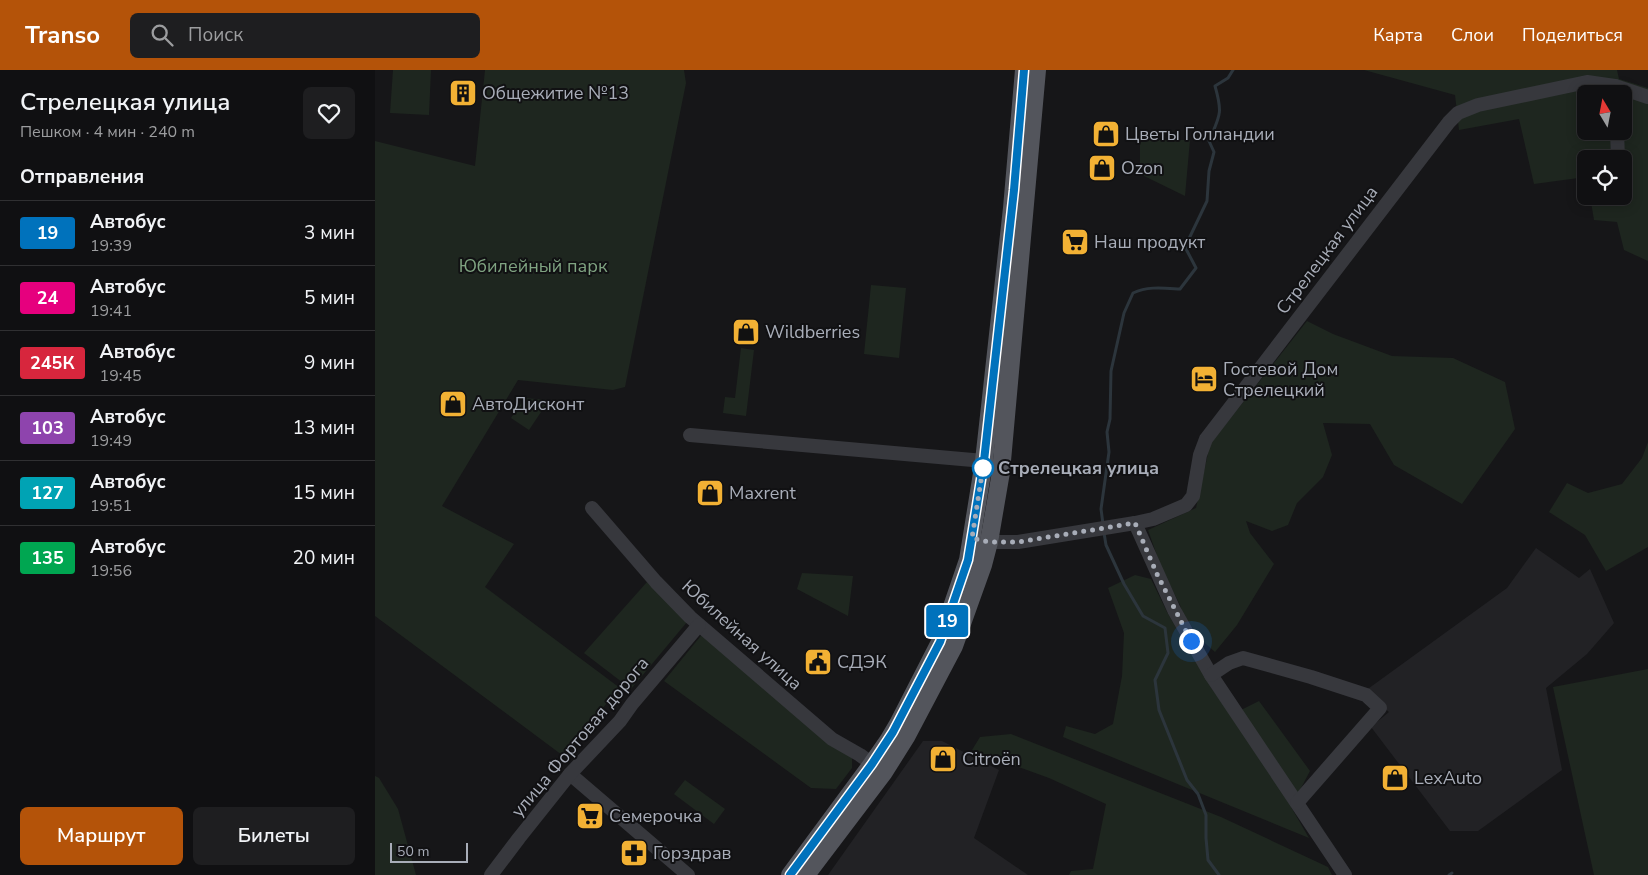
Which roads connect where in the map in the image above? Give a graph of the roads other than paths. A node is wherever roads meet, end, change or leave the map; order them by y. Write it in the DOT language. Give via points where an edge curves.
graph roads {
  1 [pos="1024,70"];
  2 [pos="1037,70"];
  3 [pos="1598,85"];
  4 [pos="1633,94"];
  5 [pos="1648,97"];
  6 [pos="690,435"];
  7 [pos="984,461"];
  8 [pos="592,508"];
  9 [pos="1135,523"];
  10 [pos="981,540"];
  11 [pos="699,625"];
  12 [pos="1211,676"];
  13 [pos="878,768"];
  14 [pos="570,774"];
  15 [pos="1297,803"];
  16 [pos="491,875"];
  17 [pos="688,875"];
  18 [pos="790,875"];
  19 [pos="806,875"];
  20 [pos="1345,875"];
  1 -- 7 [label="main road"];
  2 -- 10 [label="main road" via="1001,472"];
  3 -- 9 [label="street, Стрелецкая улица" via="1587,82 1478,105 1458,113 1206,439 1193,496 1186,506 1153,520"];
  4 -- 5 [label="street, Стрелецкая улица"];
  6 -- 7 [label="street"];
  7 -- 10 [label="main road"];
  8 -- 11 [label="street, Юбилейная улица" via="656,582"];
  9 -- 10 [label="street, Стрелецкая улица" via="1018,542"];
  9 -- 12 [label="street" via="1174,610"];
  10 -- 13 [label="main road" via="968,560 940,642"];
  11 -- 13 [label="street, Юбилейная улица" via="832,739"];
  11 -- 14 [label="street, улица Фортовая дорога" via="620,721"];
  12 -- 15 [label="street"];
  12 -- 15 [label="street" via="1229,663 1243,658 1366,695 1380,708"];
  13 -- 18 [label="main road"];
  13 -- 19 [label="main road"];
  14 -- 16 [label="street, улица Фортовая дорога"];
  14 -- 17 [label="street"];
  15 -- 20 [label="street"];
}
